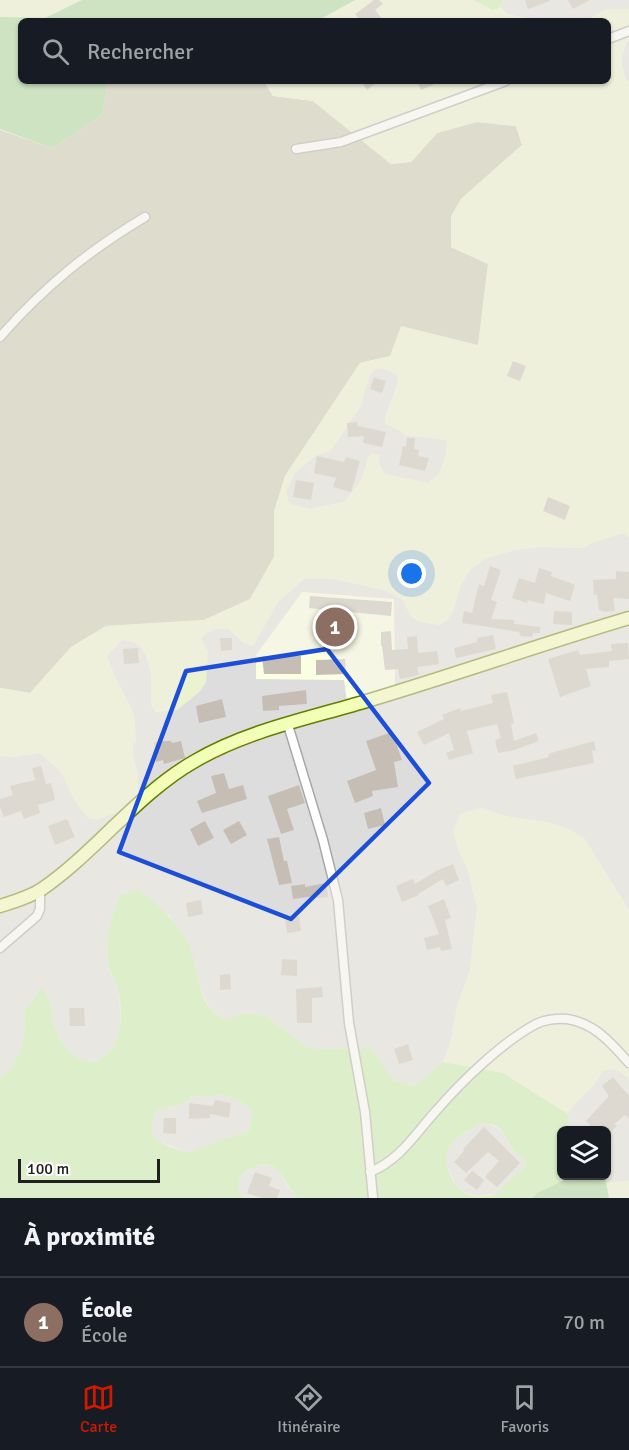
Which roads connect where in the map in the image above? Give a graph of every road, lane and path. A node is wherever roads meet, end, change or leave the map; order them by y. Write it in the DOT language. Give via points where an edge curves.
graph roads {
  1 [pos="629,31"];
  2 [pos="611,38"];
  3 [pos="498,84"];
  4 [pos="296,149"];
  5 [pos="145,217"];
  6 [pos="0,337"];
  7 [pos="629,618"];
  8 [pos="288,725"];
  9 [pos="40,890"];
  10 [pos="0,906"];
  11 [pos="0,948"];
  12 [pos="629,1063"];
  13 [pos="370,1173"];
  14 [pos="373,1198"];
  1 -- 2 [label="street"];
  3 -- 4 [label="street" via="340,142"];
  5 -- 6 [label="street" via="105,241 53,282"];
  7 -- 8 [label="main road"];
  8 -- 9 [label="main road" via="231,743 180,770"];
  8 -- 13 [label="street" via="338,900 349,1023 365,1112"];
  9 -- 10 [label="main road"];
  9 -- 11 [label="street" via="37,916"];
  12 -- 13 [label="street" via="607,1038 584,1024 567,1019 536,1024 459,1086 390,1163"];
  13 -- 14 [label="street"];
}
